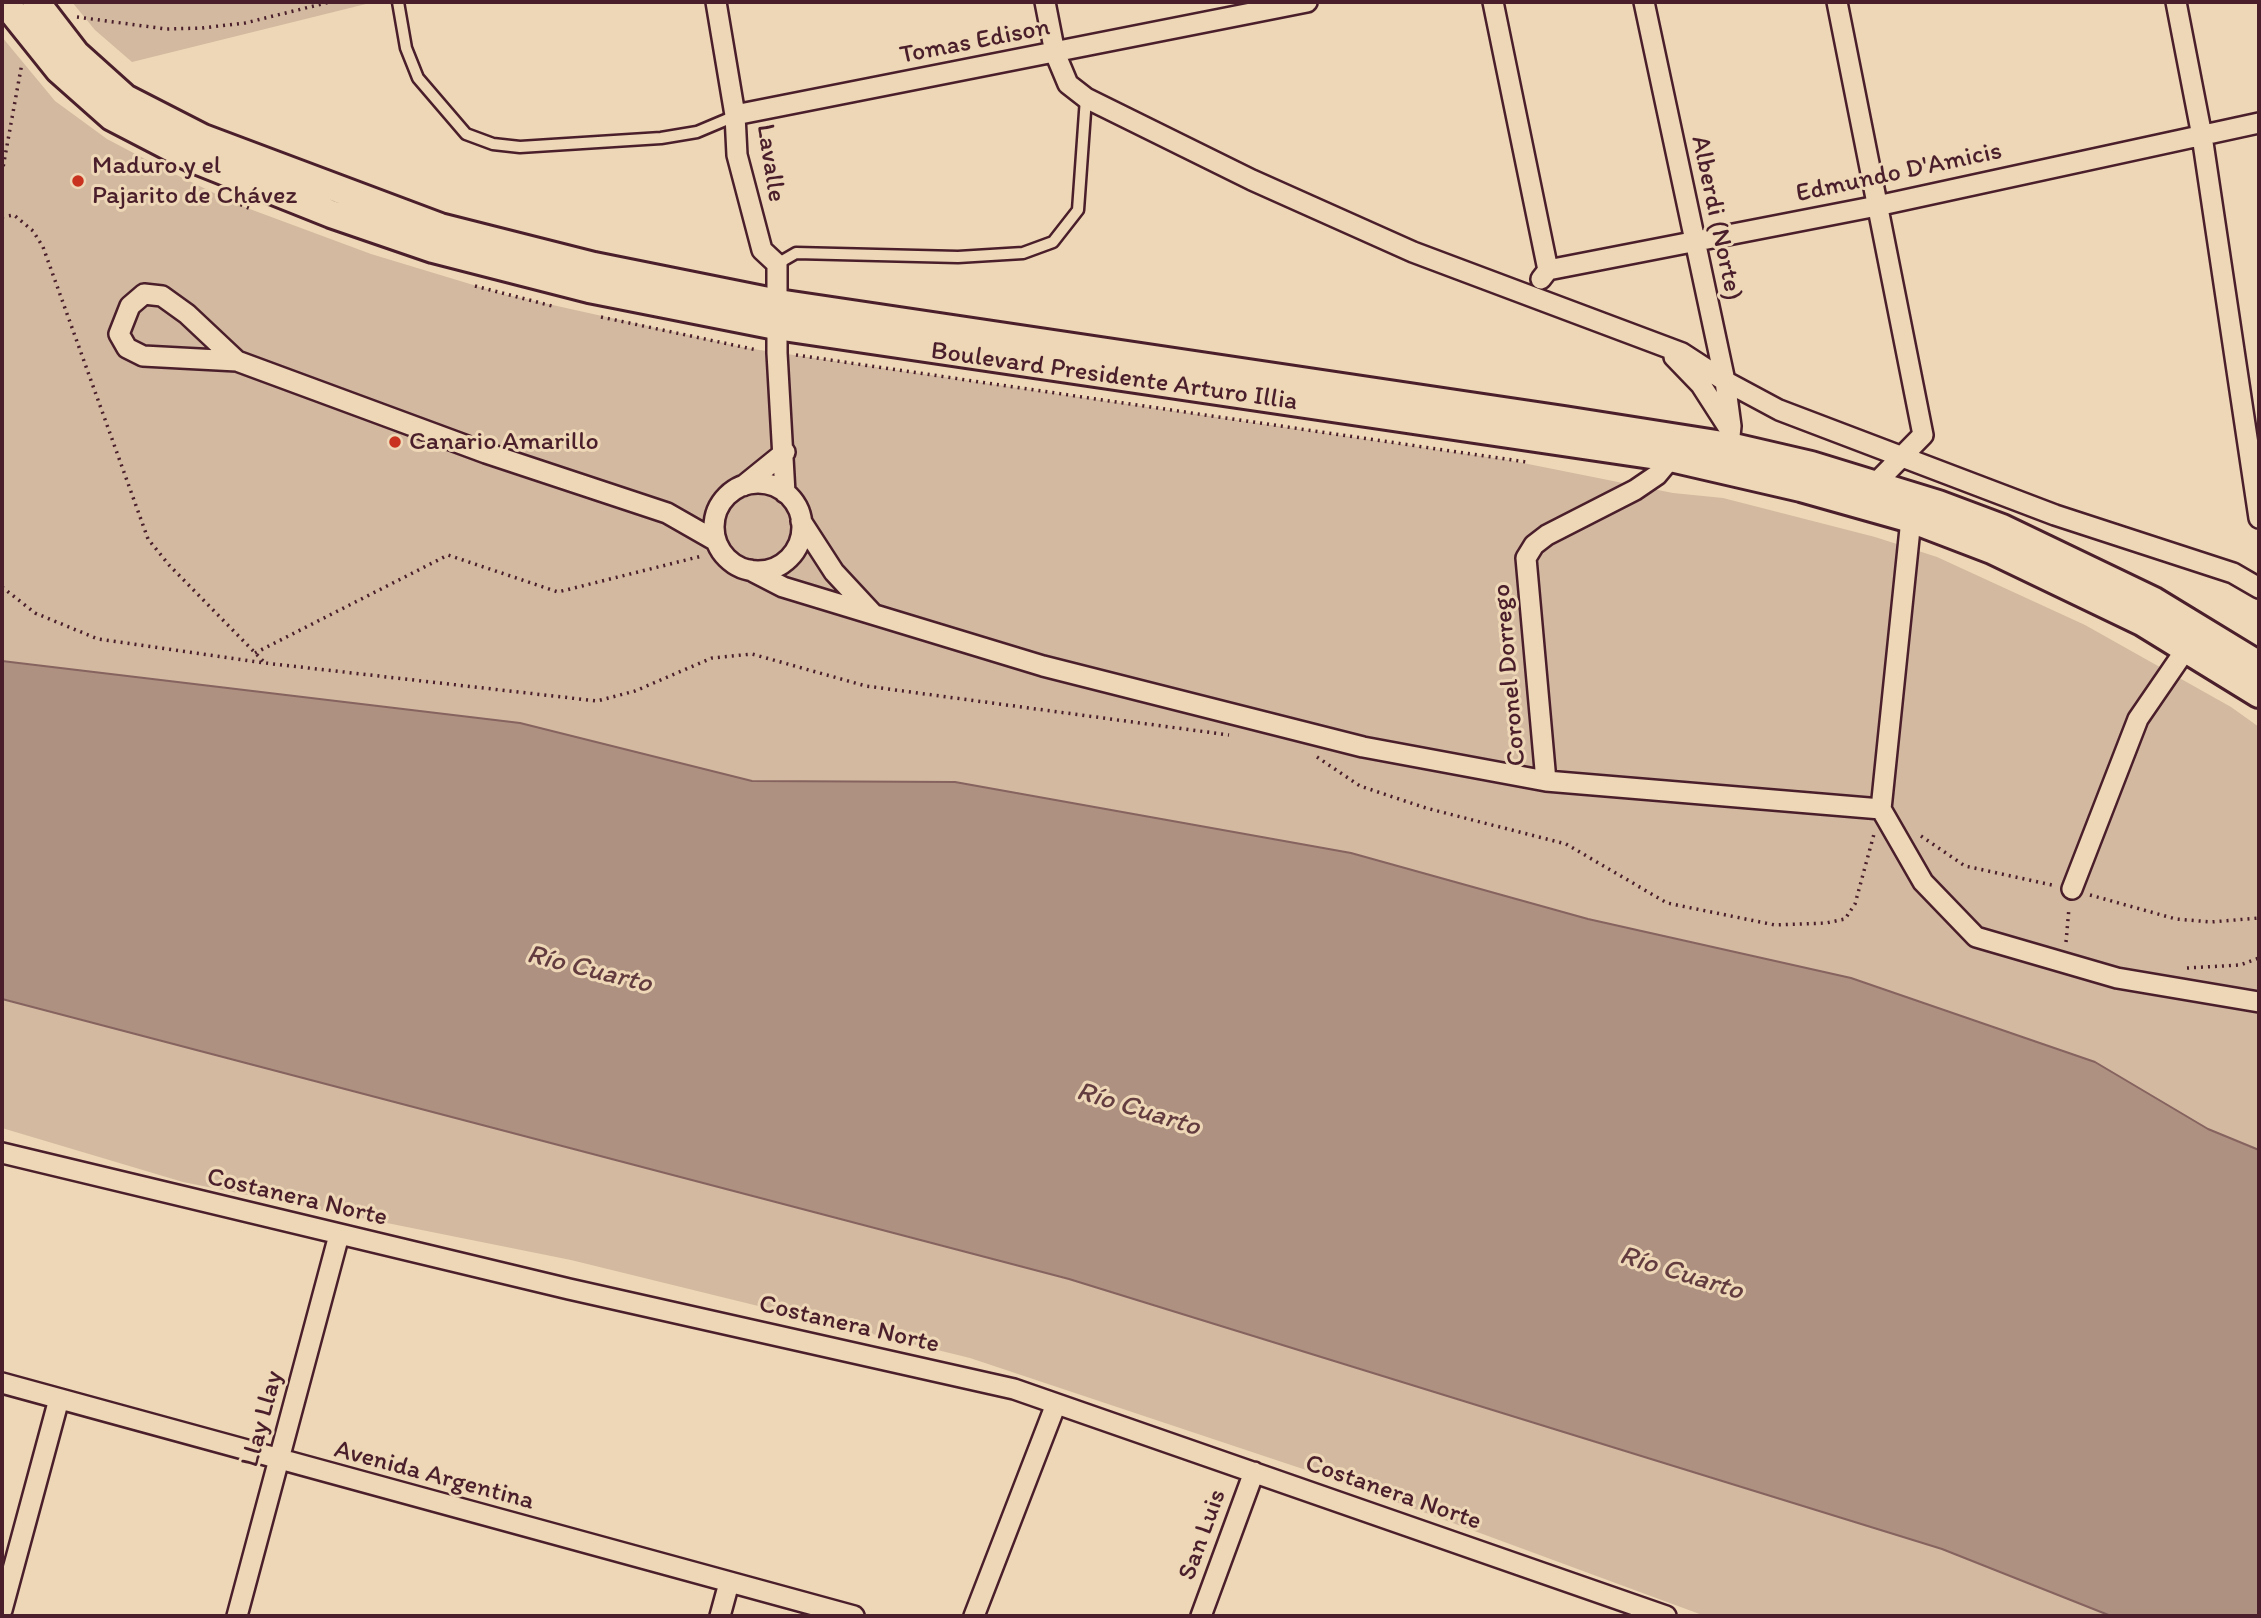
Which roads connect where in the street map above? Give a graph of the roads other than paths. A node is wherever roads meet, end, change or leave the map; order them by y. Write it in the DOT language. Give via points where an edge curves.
graph roads {
  1 [pos="398,2"];
  2 [pos="716,2"];
  3 [pos="1045,2"];
  4 [pos="1307,2"];
  5 [pos="1493,2"];
  6 [pos="1644,2"];
  7 [pos="1837,2"];
  8 [pos="2176,2"];
  9 [pos="2,3"];
  10 [pos="40,7"];
  11 [pos="1055,53"];
  12 [pos="1086,98"];
  13 [pos="735,115"];
  14 [pos="2259,123"];
  15 [pos="2202,136"];
  16 [pos="1877,206"];
  17 [pos="1693,242"];
  18 [pos="777,264"];
  19 [pos="1548,270"];
  20 [pos="1529,294"];
  21 [pos="777,315"];
  22 [pos="1663,345"];
  23 [pos="237,361"];
  24 [pos="1725,381"];
  25 [pos="1730,438"];
  26 [pos="1679,449"];
  27 [pos="785,452"];
  28 [pos="1902,455"];
  29 [pos="743,486"];
  30 [pos="785,493"];
  31 [pos="1872,495"];
  32 [pos="667,513"];
  33 [pos="715,518"];
  34 [pos="2259,518"];
  35 [pos="1911,519"];
  36 [pos="801,521"];
  37 [pos="718,546"];
  38 [pos="750,570"];
  39 [pos="2259,588"];
  40 [pos="874,615"];
  41 [pos="2186,649"];
  42 [pos="2259,665"];
  43 [pos="2259,694"];
  44 [pos="1546,781"];
  45 [pos="1881,809"];
  46 [pos="2072,890"];
  47 [pos="2259,1002"];
  48 [pos="2,1153"];
  49 [pos="339,1235"];
  50 [pos="2,1384"];
  51 [pos="60,1399"];
  52 [pos="1056,1404"];
  53 [pos="280,1461"];
  54 [pos="1254,1472"];
  55 [pos="729,1583"];
  56 [pos="2,1610"];
  57 [pos="237,1616"];
  58 [pos="720,1616"];
  59 [pos="854,1616"];
  60 [pos="974,1616"];
  61 [pos="1201,1616"];
  62 [pos="1666,1616"];
  1 -- 13 [label="lane" via="406,48 418,78 466,134 493,144 520,147 661,138 697,132"];
  2 -- 13 [label="street, Lavalle"];
  3 -- 11 [label="street"];
  4 -- 11 [label="street, Tomas Edison"];
  5 -- 19 [label="street"];
  6 -- 17 [label="street, Alberdi (Norte)"];
  7 -- 16 [label="street"];
  8 -- 15 [label="street"];
  9 -- 21 [label="main road, Boulevard Presidente Arturo Illia" via="83,95 112,117 193,159 433,249 589,289"];
  10 -- 21 [label="main road, Boulevard Presidente Arturo Illia" via="76,54 125,98 203,138 440,227"];
  11 -- 12 [label="street" via="1068,83"];
  11 -- 13 [label="street, Tomas Edison"];
  12 -- 18 [label="lane" via="1078,210 1053,242 1023,253 958,257 796,253"];
  12 -- 20 [label="street" via="1413,252"];
  13 -- 18 [label="street, Lavalle" via="737,155 754,225 762,250"];
  14 -- 15 [label="street, Edmundo D'Amicis"];
  15 -- 16 [label="street, Edmundo D'Amicis"];
  15 -- 34 [label="street"];
  16 -- 17 [label="street, Edmundo D'Amicis"];
  16 -- 28 [label="street" via="1923,435"];
  17 -- 19 [label="street, Edmundo D'Amicis"];
  17 -- 24 [label="street, Alberdi (Norte)"];
  18 -- 21 [label="street"];
  19 -- 20 [label="street"];
  20 -- 22 [label="street"];
  21 -- 26 [label="main road, Boulevard Presidente Arturo Illia"];
  21 -- 27 [label="street"];
  22 -- 24 [label="street"];
  22 -- 25 [label="street" via="1701,385"];
  23 -- 23 [label="street" via="162,296 144,294 130,306 120,334 127,348 142,356"];
  23 -- 32 [label="street" via="486,453"];
  24 -- 25 [label="street, Alberdi (Norte)"];
  24 -- 28 [label="street" via="1779,410"];
  25 -- 26 [label="main road, Boulevard Presidente Arturo Illia"];
  25 -- 31 [label="main road, Boulevard Presidente Arturo Illia"];
  26 -- 31 [label="main road, Boulevard Presidente Arturo Illia"];
  26 -- 44 [label="street, Coronel Dorrego" via="1657,475 1547,535 1526,558"];
  27 -- 29 [label="street"];
  27 -- 30 [label="street"];
  28 -- 31 [label="street"];
  28 -- 39 [label="street" via="2055,515 2233,573"];
  29 -- 30 [label="street" via="758,483"];
  29 -- 33 [label="street" via="725,498"];
  30 -- 36 [label="street"];
  31 -- 35 [label="main road, Boulevard Presidente Arturo Illia"];
  31 -- 42 [label="main road, Boulevard Presidente Arturo Illia" via="2001,528 2154,601"];
  32 -- 33 [label="street"];
  32 -- 37 [label="street"];
  33 -- 37 [label="street"];
  35 -- 41 [label="main road, Boulevard Presidente Arturo Illia" via="2076,589"];
  35 -- 45 [label="street"];
  36 -- 38 [label="street" via="797,548 788,559 777,566"];
  36 -- 40 [label="street" via="834,572"];
  37 -- 38 [label="street" via="729,560"];
  38 -- 40 [label="street" via="783,587"];
  40 -- 44 [label="street" via="1043,666 1363,747"];
  41 -- 43 [label="main road, Boulevard Presidente Arturo Illia"];
  41 -- 46 [label="street" via="2138,719"];
  44 -- 45 [label="street"];
  45 -- 47 [label="street" via="1923,882 1976,937 2117,978"];
  48 -- 49 [label="street, Costanera Norte"];
  49 -- 52 [label="street, Costanera Norte" via="1014,1389"];
  49 -- 53 [label="street, Llay Llay"];
  50 -- 51 [label="street, Avenida Argentina"];
  51 -- 53 [label="street, Avenida Argentina"];
  51 -- 56 [label="street"];
  52 -- 54 [label="street, Costanera Norte"];
  52 -- 60 [label="street"];
  53 -- 55 [label="street, Avenida Argentina"];
  53 -- 57 [label="street, Llay Llay"];
  54 -- 61 [label="street, San Luis"];
  54 -- 62 [label="street, Costanera Norte"];
  55 -- 58 [label="street"];
  55 -- 59 [label="street, Avenida Argentina"];
}
